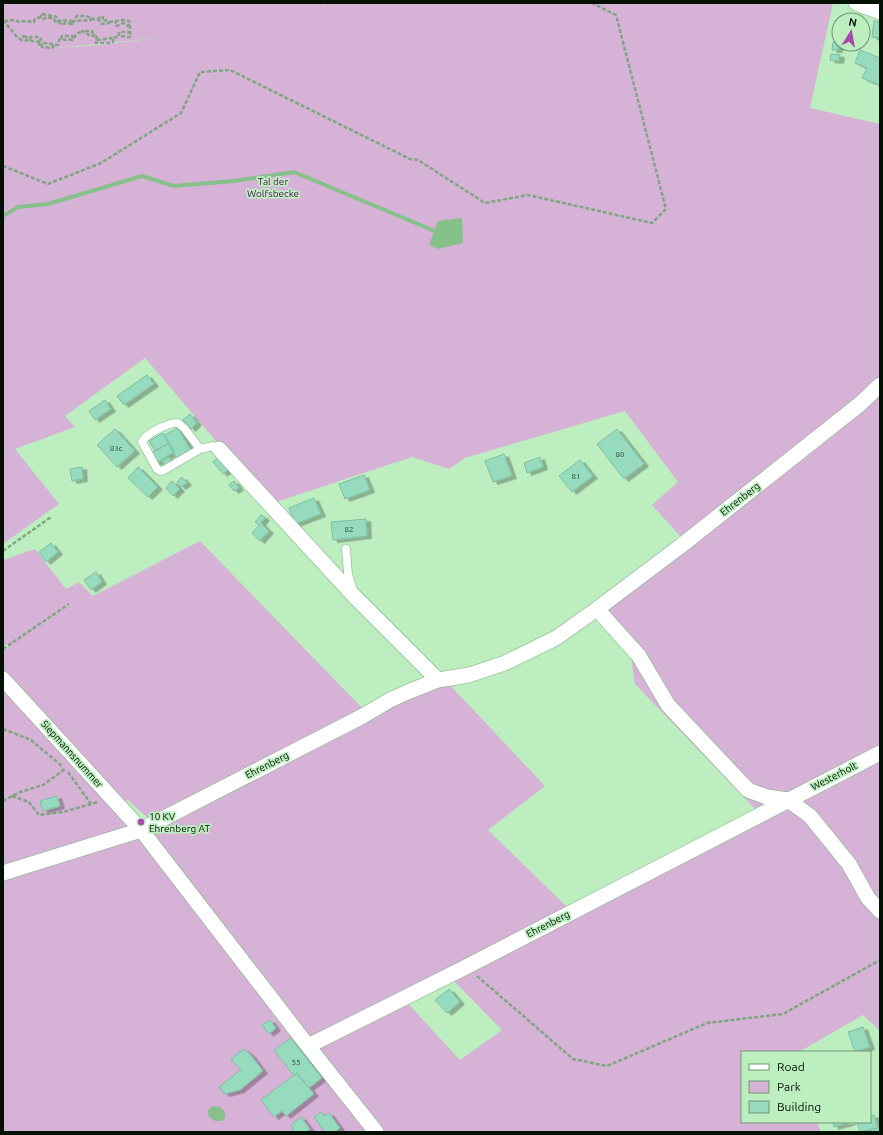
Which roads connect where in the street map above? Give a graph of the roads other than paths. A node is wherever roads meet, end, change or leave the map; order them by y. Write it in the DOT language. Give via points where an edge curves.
graph roads {
  1 [pos="856,3"];
  2 [pos="880,12"];
  3 [pos="880,385"];
  4 [pos="200,449"];
  5 [pos="220,449"];
  6 [pos="346,549"];
  7 [pos="354,596"];
  8 [pos="597,609"];
  9 [pos="3,679"];
  10 [pos="438,680"];
  11 [pos="880,753"];
  12 [pos="788,800"];
  13 [pos="141,830"];
  14 [pos="3,873"];
  15 [pos="880,911"];
  16 [pos="308,1046"];
  17 [pos="376,1132"];
  1 -- 2 [label="street"];
  3 -- 8 [label="street, Ehrenberg" via="860,404 682,545"];
  4 -- 4 [label="lane" via="160,471 142,442 144,438 169,423 178,423"];
  4 -- 5 [label="lane" via="214,446"];
  5 -- 7 [label="street"];
  6 -- 7 [label="lane" via="348,574"];
  7 -- 10 [label="street"];
  8 -- 10 [label="street, Ehrenberg" via="556,638 505,663 469,675"];
  8 -- 12 [label="street" via="639,656 668,705 748,790 767,797"];
  9 -- 13 [label="street, Siepmannsnummer"];
  10 -- 13 [label="street, Ehrenberg" via="390,700"];
  11 -- 12 [label="street, Westerholt"];
  12 -- 15 [label="street" via="810,816 849,864 868,898"];
  12 -- 16 [label="street, Ehrenberg"];
  13 -- 14 [label="street, Ehrenberg"];
  13 -- 16 [label="street"];
  16 -- 17 [label="street"];
}
